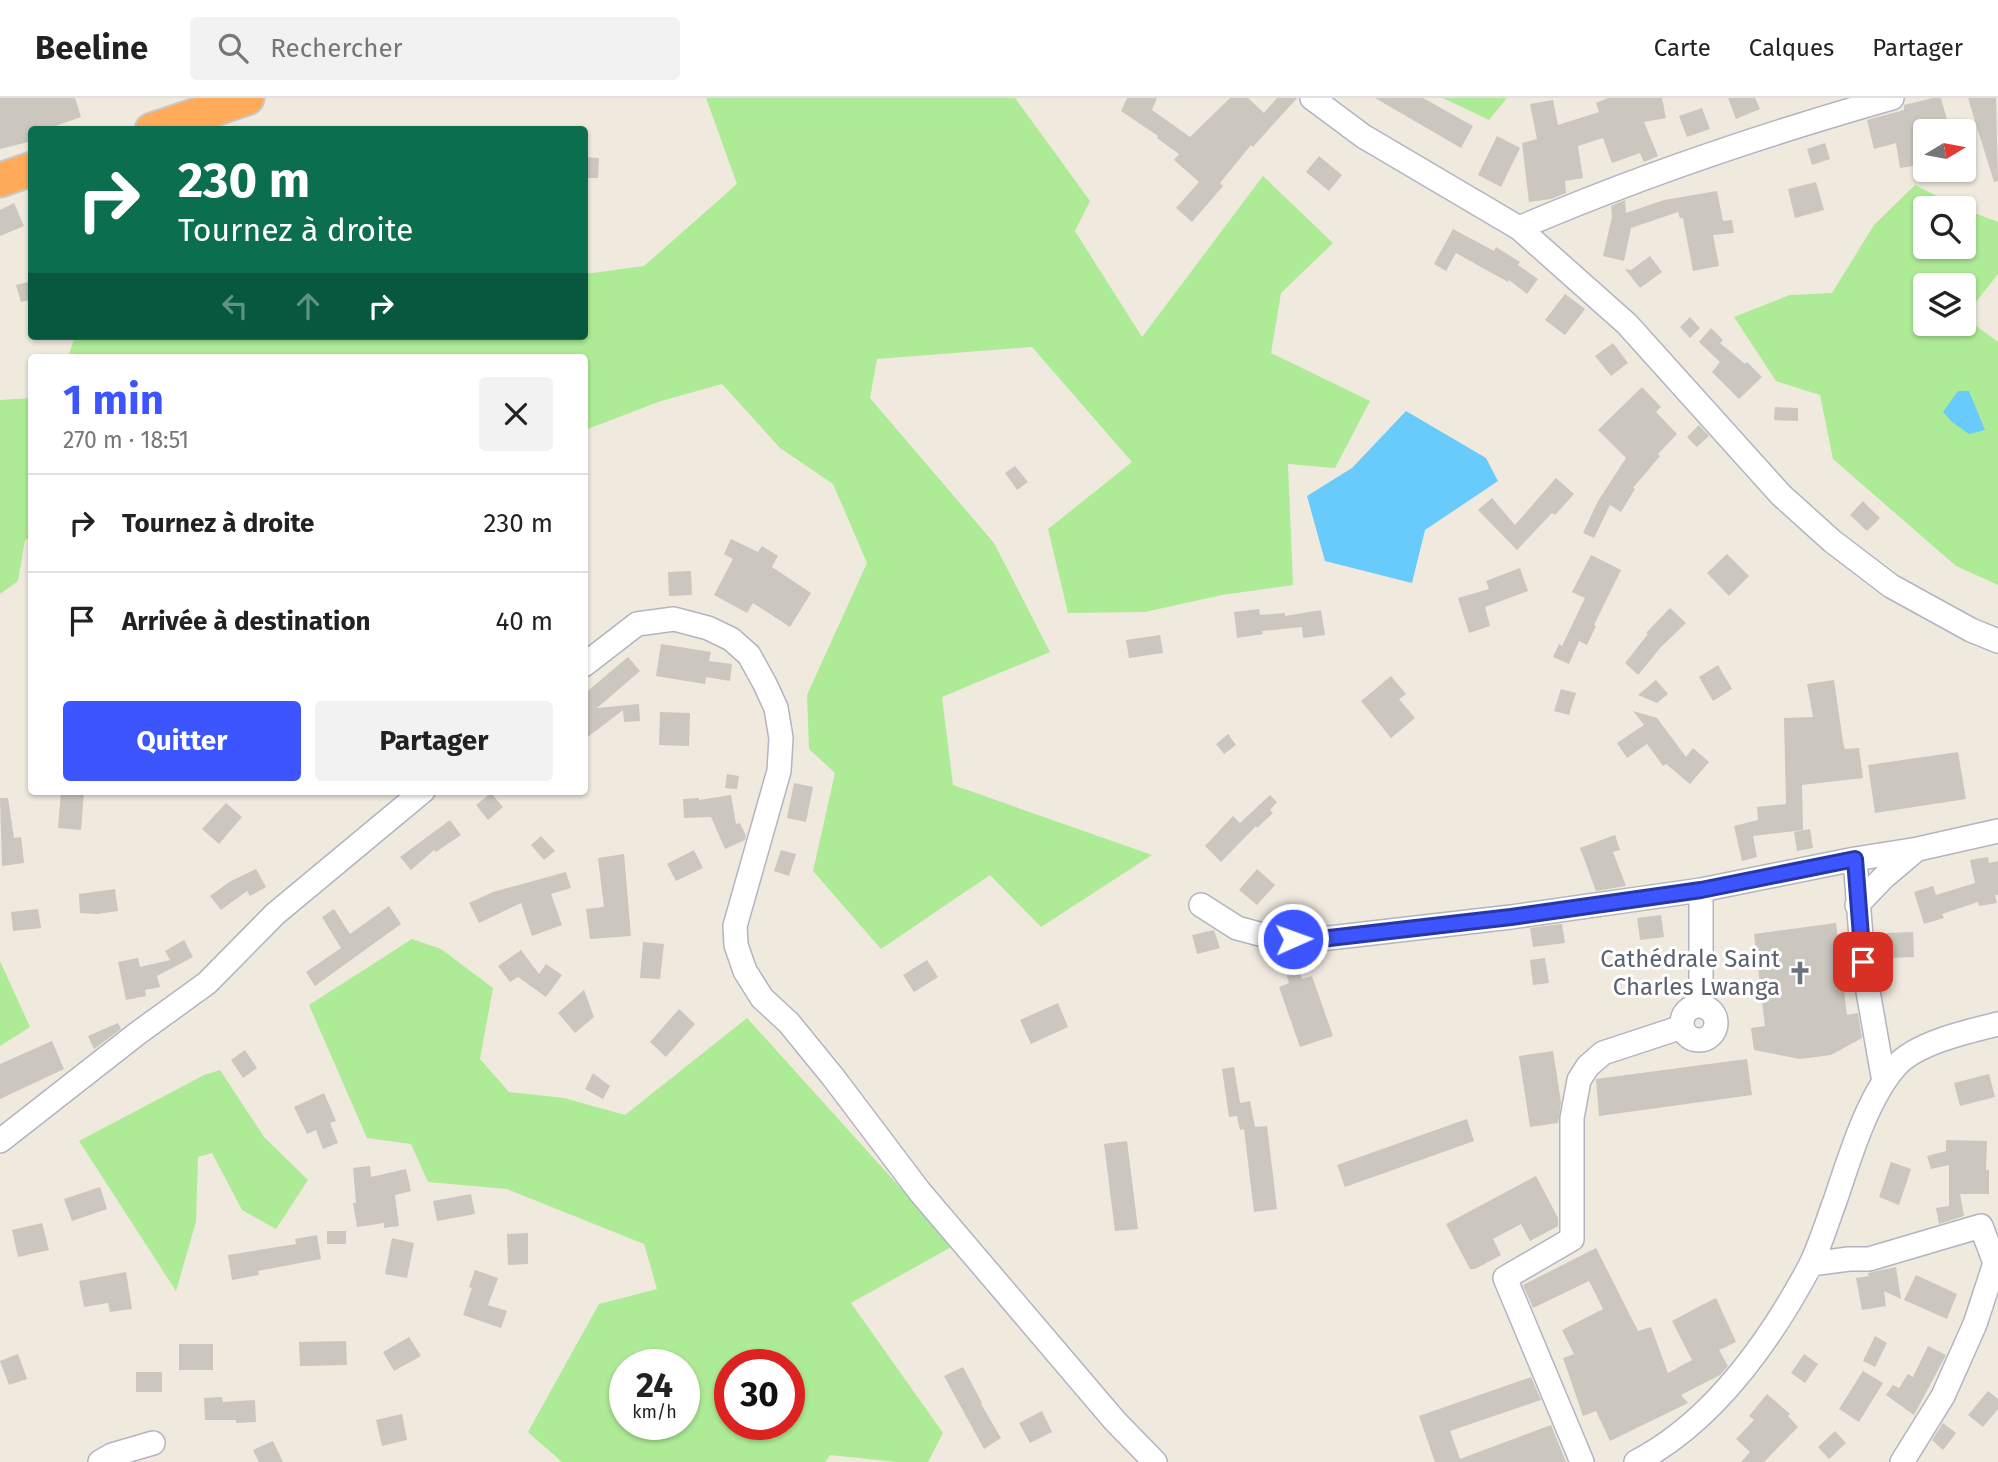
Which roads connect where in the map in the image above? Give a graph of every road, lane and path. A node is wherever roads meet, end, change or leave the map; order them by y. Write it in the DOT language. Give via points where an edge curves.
graph roads {
  1 [pos="247,98"];
  2 [pos="1312,98"];
  3 [pos="1892,98"];
  4 [pos="164,126"];
  5 [pos="28,170"];
  6 [pos="0,180"];
  7 [pos="1519,228"];
  8 [pos="1998,641"];
  9 [pos="588,662"];
  10 [pos="418,795"];
  11 [pos="1998,831"];
  12 [pos="1918,849"];
  13 [pos="1855,859"];
  14 [pos="1701,890"];
  15 [pos="1201,905"];
  16 [pos="1857,905"];
  17 [pos="1998,1024"];
  18 [pos="1884,1082"];
  19 [pos="0,1141"];
  20 [pos="1826,1224"];
  21 [pos="1849,1259"];
  22 [pos="1811,1264"];
  23 [pos="153,1443"];
  24 [pos="100,1462"];
  25 [pos="1155,1462"];
  26 [pos="1582,1462"];
  27 [pos="1636,1462"];
  28 [pos="1902,1462"];
  1 -- 4 [label="highway"];
  2 -- 7 [label="street" via="1363,135"];
  3 -- 7 [label="street" via="1794,126 1587,199"];
  5 -- 6 [label="highway"];
  7 -- 8 [label="street" via="1627,324 1781,495 1832,541 1891,586"];
  9 -- 25 [label="street" via="637,624 674,619 731,639 748,655 776,708 781,738 779,771 735,926 745,971 920,1192"];
  10 -- 19 [label="street" via="275,914 207,983"];
  11 -- 12 [label="street"];
  12 -- 13 [label="street"];
  12 -- 16 [label="street"];
  13 -- 14 [label="street"];
  13 -- 16 [label="street"];
  14 -- 15 [label="street" via="1312,940 1274,938 1237,928"];
  14 -- 26 [label="street" via="1701,1005 1688,1009 1682,1027 1603,1053 1588,1066 1579,1080 1572,1118 1572,1239 1505,1278"];
  16 -- 18 [label="street"];
  17 -- 18 [label="street" via="1912,1054 1897,1064"];
  18 -- 20 [label="street" via="1861,1129"];
  20 -- 21 [label="street"];
  20 -- 22 [label="street"];
  21 -- 22 [label="street"];
  21 -- 28 [label="street" via="1869,1259 1981,1226 1995,1263 1975,1324 1943,1395"];
  22 -- 27 [label="street" via="1743,1371 1684,1430"];
  23 -- 24 [label="street"];
}
